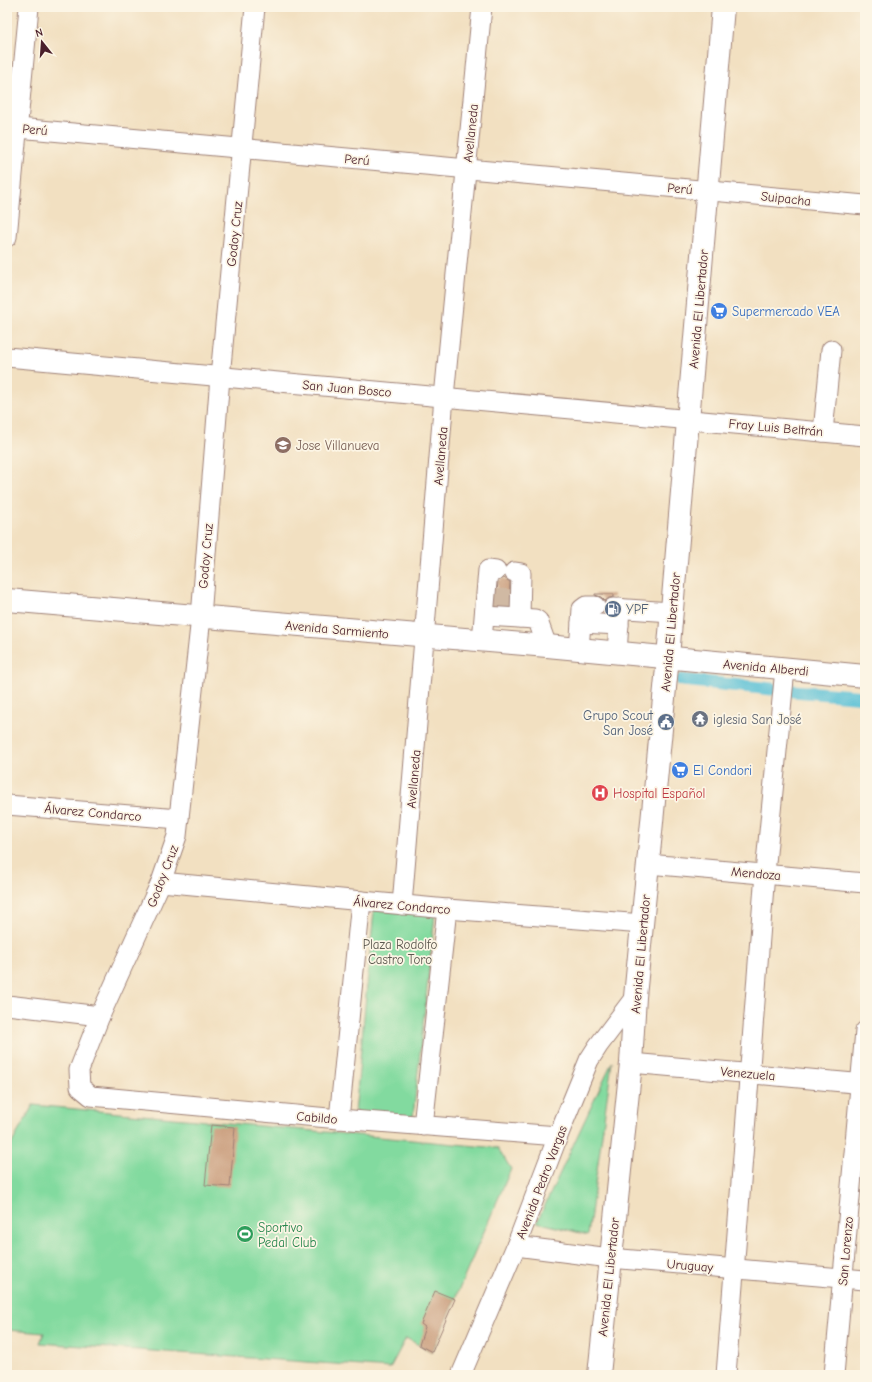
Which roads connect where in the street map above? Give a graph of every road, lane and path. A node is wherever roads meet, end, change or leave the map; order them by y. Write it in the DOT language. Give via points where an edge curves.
graph roads {
  1 [pos="29,7"];
  2 [pos="255,7"];
  3 [pos="482,7"];
  4 [pos="723,7"];
  5 [pos="12,127"];
  6 [pos="242,149"];
  7 [pos="466,169"];
  8 [pos="708,190"];
  9 [pos="865,205"];
  10 [pos="7,237"];
  11 [pos="831,350"];
  12 [pos="7,357"];
  13 [pos="220,377"];
  14 [pos="444,397"];
  15 [pos="688,419"];
  16 [pos="824,432"];
  17 [pos="865,436"];
  18 [pos="496,571"];
  19 [pos="514,572"];
  20 [pos="7,600"];
  21 [pos="488,604"];
  22 [pos="518,605"];
  23 [pos="595,606"];
  24 [pos="671,612"];
  25 [pos="617,614"];
  26 [pos="201,617"];
  27 [pos="581,623"];
  28 [pos="425,636"];
  29 [pos="481,642"];
  30 [pos="547,646"];
  31 [pos="579,650"];
  32 [pos="617,653"];
  33 [pos="668,658"];
  34 [pos="785,669"];
  35 [pos="865,676"];
  36 [pos="7,805"];
  37 [pos="179,819"];
  38 [pos="648,864"];
  39 [pos="765,873"];
  40 [pos="161,882"];
  41 [pos="865,883"];
  42 [pos="361,901"];
  43 [pos="402,905"];
  44 [pos="447,909"];
  45 [pos="643,924"];
  46 [pos="635,997"];
  47 [pos="7,1005"];
  48 [pos="100,1016"];
  49 [pos="865,1031"];
  50 [pos="631,1063"];
  51 [pos="750,1073"];
  52 [pos="863,1084"];
  53 [pos="80,1087"];
  54 [pos="339,1119"];
  55 [pos="423,1126"];
  56 [pos="558,1136"];
  57 [pos="516,1246"];
  58 [pos="610,1258"];
  59 [pos="733,1269"];
  60 [pos="842,1278"];
  61 [pos="865,1280"];
  62 [pos="461,1375"];
  63 [pos="599,1375"];
  64 [pos="726,1375"];
  65 [pos="834,1375"];
  1 -- 5 [label="street"];
  2 -- 6 [label="street, Godoy Cruz"];
  3 -- 7 [label="street, Avellaneda"];
  4 -- 8 [label="main road, Avenida El Libertador"];
  5 -- 6 [label="street, Perú"];
  5 -- 10 [label="street"];
  6 -- 7 [label="street, Perú"];
  6 -- 13 [label="street, Godoy Cruz"];
  7 -- 8 [label="street, Perú"];
  7 -- 14 [label="street, Avellaneda"];
  8 -- 9 [label="street, Suipacha"];
  8 -- 15 [label="main road, Avenida El Libertador"];
  11 -- 16 [label="street"];
  12 -- 13 [label="street, San Juan Bosco"];
  13 -- 14 [label="street, San Juan Bosco"];
  13 -- 26 [label="street, Godoy Cruz"];
  14 -- 15 [label="street, San Juan Bosco"];
  14 -- 28 [label="street, Avellaneda"];
  15 -- 16 [label="street, Fray Luis Beltrán"];
  15 -- 24 [label="main road, Avenida El Libertador"];
  16 -- 17 [label="street, Fray Luis Beltrán"];
  18 -- 21 [label="street" via="488,570"];
  19 -- 22 [label="street" via="521,573"];
  20 -- 26 [label="main road, Avenida Sarmiento"];
  21 -- 22 [label="street"];
  21 -- 29 [label="street"];
  22 -- 30 [label="street" via="531,618 538,621"];
  23 -- 27 [label="street" via="582,609"];
  24 -- 25 [label="street"];
  24 -- 33 [label="main road, Avenida El Libertador"];
  25 -- 27 [label="street"];
  25 -- 32 [label="street"];
  26 -- 28 [label="main road, Avenida Sarmiento"];
  26 -- 37 [label="street, Godoy Cruz"];
  27 -- 31 [label="street"];
  28 -- 29 [label="main road, Avenida Sarmiento"];
  28 -- 43 [label="street, Avellaneda"];
  29 -- 30 [label="main road, Avenida Sarmiento"];
  30 -- 31 [label="main road, Avenida Sarmiento"];
  31 -- 32 [label="main road, Avenida Sarmiento"];
  32 -- 33 [label="main road, Avenida Sarmiento"];
  33 -- 34 [label="main road, Avenida Alberdi"];
  33 -- 38 [label="main road, Avenida El Libertador"];
  34 -- 35 [label="main road, Avenida Alberdi"];
  34 -- 39 [label="street"];
  36 -- 37 [label="street, Álvarez Condarco"];
  37 -- 40 [label="street, Godoy Cruz" via="177,836"];
  38 -- 39 [label="street, Mendoza"];
  38 -- 45 [label="main road, Avenida El Libertador"];
  39 -- 41 [label="street, Mendoza"];
  39 -- 51 [label="street"];
  40 -- 42 [label="street, Álvarez Condarco"];
  40 -- 48 [label="street, Godoy Cruz"];
  42 -- 43 [label="street, Álvarez Condarco"];
  42 -- 54 [label="street"];
  43 -- 44 [label="street, Álvarez Condarco"];
  44 -- 45 [label="street, Álvarez Condarco"];
  44 -- 55 [label="street"];
  45 -- 46 [label="main road, Avenida El Libertador"];
  46 -- 50 [label="main road, Avenida El Libertador"];
  46 -- 56 [label="street, Avenida Pedro Vargas" via="589,1060"];
  47 -- 48 [label="street"];
  48 -- 53 [label="street, Godoy Cruz" via="79,1070"];
  49 -- 52 [label="street, San Lorenzo"];
  50 -- 51 [label="street, Venezuela"];
  50 -- 58 [label="main road, Avenida El Libertador"];
  51 -- 52 [label="street, Venezuela"];
  51 -- 59 [label="street"];
  52 -- 60 [label="street, San Lorenzo"];
  53 -- 54 [label="street, Cabildo" via="91,1096"];
  54 -- 55 [label="street, Cabildo"];
  55 -- 56 [label="street, Cabildo"];
  56 -- 57 [label="street, Avenida Pedro Vargas"];
  57 -- 58 [label="street, Uruguay"];
  57 -- 62 [label="street, Avenida Pedro Vargas"];
  58 -- 59 [label="street, Uruguay"];
  58 -- 63 [label="main road, Avenida El Libertador"];
  59 -- 60 [label="street, Uruguay"];
  59 -- 64 [label="street"];
  60 -- 61 [label="street, Uruguay"];
  60 -- 65 [label="street, San Lorenzo"];
}
